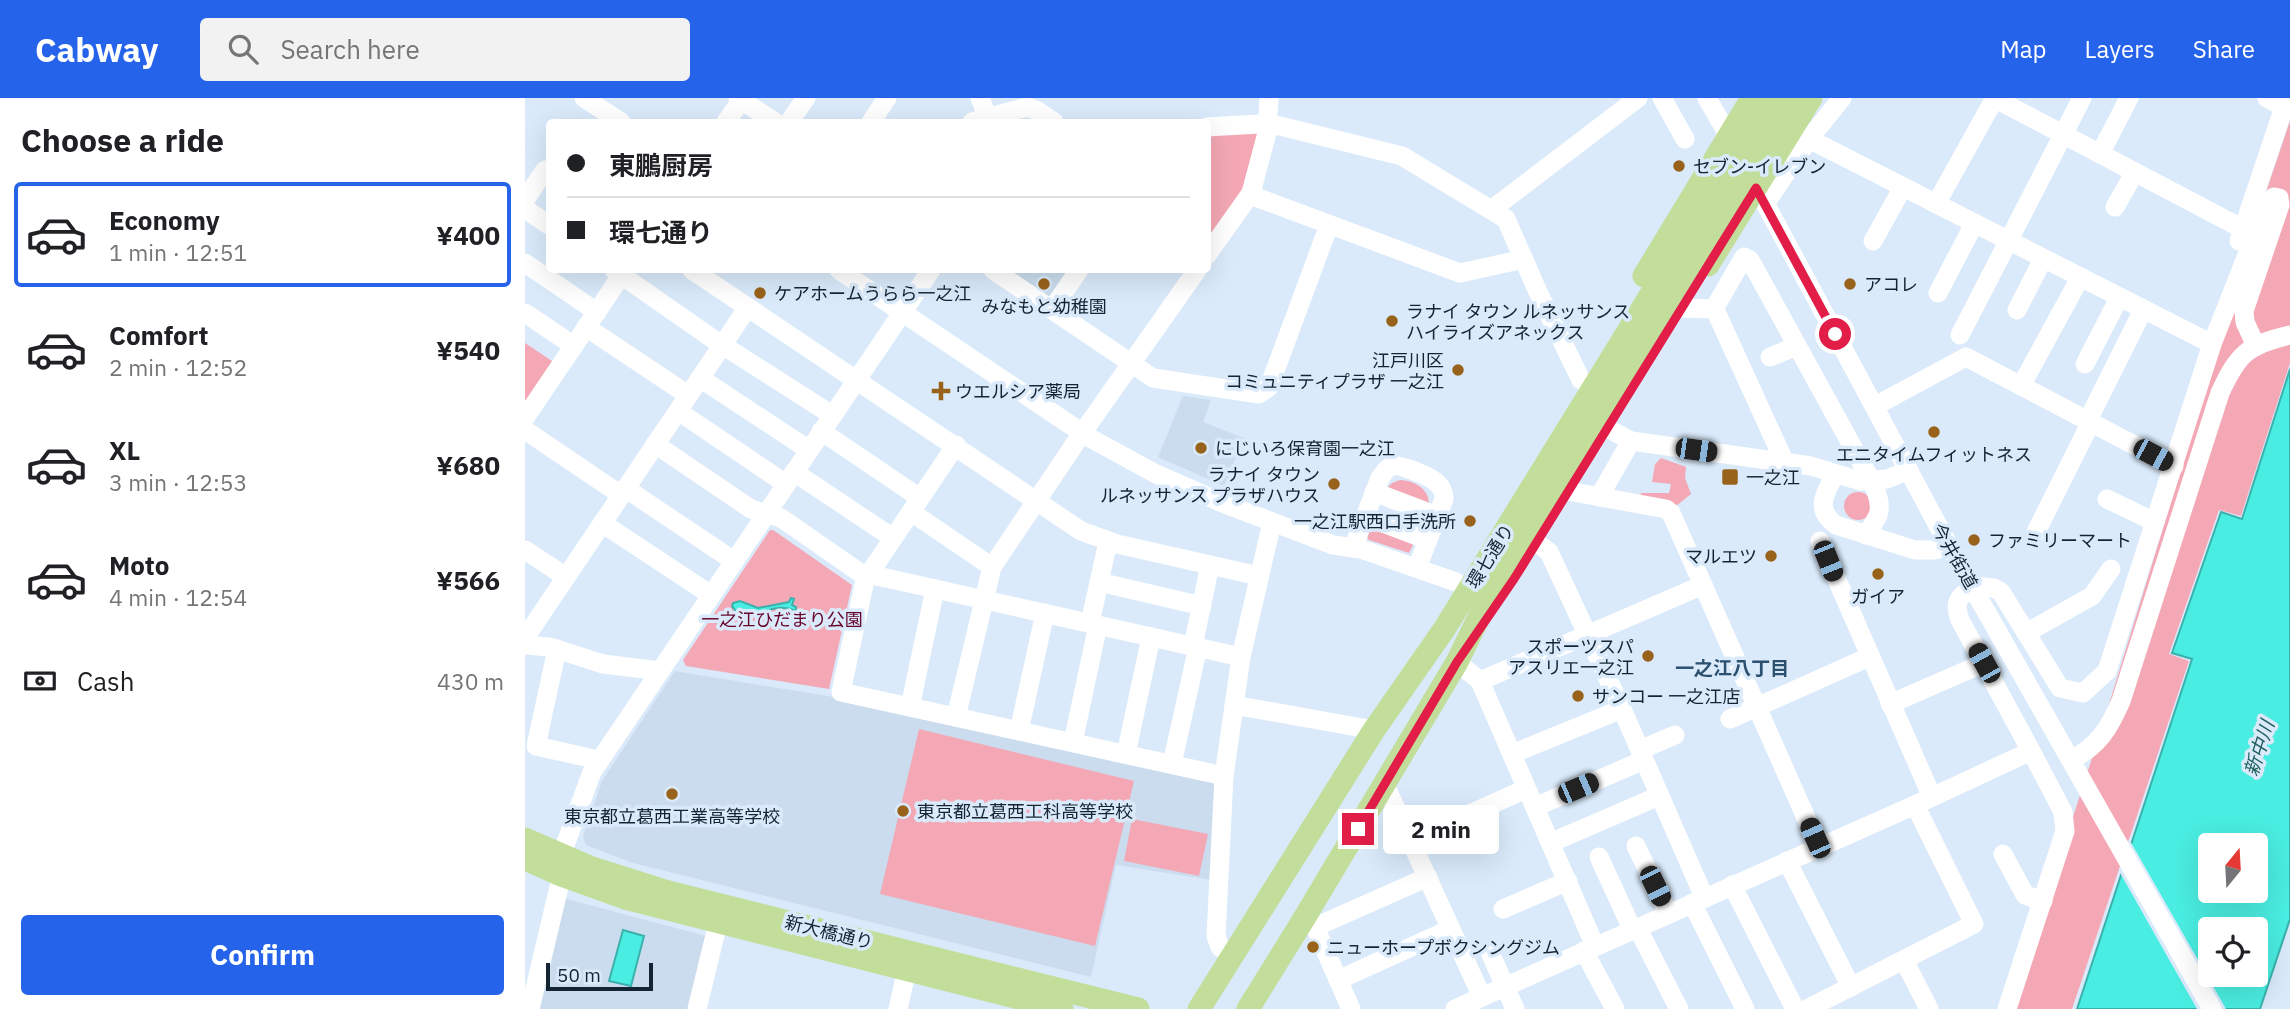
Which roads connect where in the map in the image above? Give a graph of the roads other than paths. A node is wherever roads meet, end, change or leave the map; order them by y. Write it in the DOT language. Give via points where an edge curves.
graph roads {
  1 [pos="584,98"];
  2 [pos="806,98"];
  3 [pos="980,98"];
  4 [pos="1269,98"];
  5 [pos="1637,98"];
  6 [pos="1662,98"];
  7 [pos="1707,98"];
  8 [pos="1752,98"];
  9 [pos="1772,98"];
  10 [pos="1792,98"];
  11 [pos="1811,98"];
  12 [pos="1842,98"];
  13 [pos="1995,98"];
  14 [pos="2082,98"];
  15 [pos="2129,98"];
  16 [pos="741,99"];
  17 [pos="886,99"];
  18 [pos="2275,102"];
  19 [pos="1033,103"];
  20 [pos="616,119"];
  21 [pos="728,119"];
  22 [pos="771,119"];
  23 [pos="791,119"];
  24 [pos="873,119"];
  25 [pos="980,119"];
  26 [pos="984,119"];
  27 [pos="1051,119"];
  28 [pos="1267,125"];
  29 [pos="1211,127"];
  30 [pos="1729,135"];
  31 [pos="2063,135"];
  32 [pos="1685,139"];
  33 [pos="1809,139"];
  34 [pos="2100,154"];
  35 [pos="546,171"];
  36 [pos="2135,172"];
  37 [pos="1903,187"];
  38 [pos="1250,195"];
  39 [pos="1761,196"];
  40 [pos="525,200"];
  41 [pos="1936,204"];
  42 [pos="2115,207"];
  43 [pos="525,209"];
  44 [pos="1491,210"];
  45 [pos="546,223"];
  46 [pos="1974,224"];
  47 [pos="1329,225"];
  48 [pos="2243,229"];
  49 [pos="1873,241"];
  50 [pos="2008,241"];
  51 [pos="1211,250"];
  52 [pos="1524,259"];
  53 [pos="2043,259"];
  54 [pos="525,263"];
  55 [pos="619,273"];
  56 [pos="623,273"];
  57 [pos="697,273"];
  58 [pos="844,273"];
  59 [pos="931,273"];
  60 [pos="998,273"];
  61 [pos="1077,273"];
  62 [pos="1195,273"];
  63 [pos="2080,278"];
  64 [pos="1938,293"];
  65 [pos="2119,298"];
  66 [pos="748,307"];
  67 [pos="1680,308"];
  68 [pos="1052,309"];
  69 [pos="1714,309"];
  70 [pos="2017,310"];
  71 [pos="2143,310"];
  72 [pos="902,312"];
  73 [pos="525,313"];
  74 [pos="592,320"];
  75 [pos="1960,335"];
  76 [pos="2290,335"];
  77 [pos="2263,343"];
  78 [pos="723,344"];
  79 [pos="2211,344"];
  80 [pos="574,346"];
  81 [pos="1797,346"];
  82 [pos="1770,357"];
  83 [pos="1132,363"];
  84 [pos="2085,364"];
  85 [pos="700,378"];
  86 [pos="857,379"];
  87 [pos="1581,380"];
  88 [pos="2021,386"];
  89 [pos="683,403"];
  90 [pos="1875,406"];
  91 [pos="525,418"];
  92 [pos="2089,421"];
  93 [pos="827,423"];
  94 [pos="1607,428"];
  95 [pos="525,430"];
  96 [pos="1082,433"];
  97 [pos="1631,441"];
  98 [pos="655,444"];
  99 [pos="956,445"];
  100 [pos="809,450"];
  101 [pos="1785,463"];
  102 [pos="2174,466"];
  103 [pos="1835,474"];
  104 [pos="790,478"];
  105 [pos="1920,480"];
  106 [pos="1871,481"];
  107 [pos="623,491"];
  108 [pos="1568,491"];
  109 [pos="1374,492"];
  110 [pos="1599,498"];
  111 [pos="2107,499"];
  112 [pos="1036,501"];
  113 [pos="916,505"];
  114 [pos="766,514"];
  115 [pos="1365,516"];
  116 [pos="1437,516"];
  117 [pos="1272,522"];
  118 [pos="2155,522"];
  119 [pos="602,523"];
  120 [pos="2036,532"];
  121 [pos="1866,535"];
  122 [pos="893,538"];
  123 [pos="1428,540"];
  124 [pos="1820,541"];
  125 [pos="1108,542"];
  126 [pos="1518,542"];
  127 [pos="1949,545"];
  128 [pos="1353,548"];
  129 [pos="525,550"];
  130 [pos="734,561"];
  131 [pos="1210,565"];
  132 [pos="992,567"];
  133 [pos="1417,568"];
  134 [pos="2111,569"];
  135 [pos="869,574"];
  136 [pos="1259,576"];
  137 [pos="566,577"];
  138 [pos="1099,582"];
  139 [pos="1456,582"];
  140 [pos="1703,585"];
  141 [pos="1973,586"];
  142 [pos="935,589"];
  143 [pos="711,595"];
  144 [pos="984,599"];
  145 [pos="1202,606"];
  146 [pos="533,609"];
  147 [pos="1045,613"];
  148 [pos="1094,624"];
  149 [pos="2026,633"];
  150 [pos="1587,634"];
  151 [pos="1151,637"];
  152 [pos="525,638"];
  153 [pos="525,645"];
  154 [pos="1195,647"];
  155 [pos="557,649"];
  156 [pos="1241,657"];
  157 [pos="1869,657"];
  158 [pos="1457,662"];
  159 [pos="1984,663"];
  160 [pos="660,671"];
  161 [pos="1480,681"];
  162 [pos="1890,704"];
  163 [pos="1234,705"];
  164 [pos="1757,706"];
  165 [pos="910,707"];
  166 [pos="1622,709"];
  167 [pos="956,717"];
  168 [pos="1730,719"];
  169 [pos="1019,730"];
  170 [pos="1374,730"];
  171 [pos="1675,735"];
  172 [pos="1073,743"];
  173 [pos="2031,751"];
  174 [pos="1126,754"];
  175 [pos="1512,754"];
  176 [pos="1642,755"];
  177 [pos="2071,760"];
  178 [pos="598,763"];
  179 [pos="1172,764"];
  180 [pos="1224,776"];
  181 [pos="1385,785"];
  182 [pos="1659,796"];
  183 [pos="1530,798"];
  184 [pos="1923,801"];
  185 [pos="525,839"];
  186 [pos="1412,841"];
  187 [pos="1550,843"];
  188 [pos="1636,846"];
  189 [pos="1819,847"];
  190 [pos="2003,854"];
  191 [pos="1599,857"];
  192 [pos="525,859"];
  193 [pos="1787,861"];
  194 [pos="562,866"];
  195 [pos="1428,877"];
  196 [pos="1568,881"];
  197 [pos="1732,885"];
  198 [pos="1698,900"];
  199 [pos="2025,900"];
  200 [pos="1503,909"];
  201 [pos="1668,913"];
  202 [pos="1310,922"];
  203 [pos="718,923"];
  204 [pos="1635,928"];
  205 [pos="1451,929"];
  206 [pos="1590,948"];
  207 [pos="1489,950"];
  208 [pos="1234,956"];
  209 [pos="1903,960"];
  210 [pos="907,969"];
  211 [pos="1338,980"];
  212 [pos="1505,987"];
  213 [pos="1850,987"];
  214 [pos="1482,997"];
  215 [pos="529,1003"];
  216 [pos="697,1009"];
  217 [pos="898,1009"];
  218 [pos="1062,1009"];
  219 [pos="1138,1009"];
  220 [pos="1199,1009"];
  221 [pos="1248,1009"];
  222 [pos="1351,1009"];
  223 [pos="1455,1009"];
  224 [pos="1515,1009"];
  225 [pos="1615,1009"];
  226 [pos="1679,1009"];
  227 [pos="1745,1009"];
  228 [pos="1795,1009"];
  229 [pos="1807,1009"];
  230 [pos="1929,1009"];
  231 [pos="2007,1009"];
  232 [pos="2211,1009"];
  1 -- 20 [label="street"];
  2 -- 23 [label="street"];
  3 -- 25 [label="street"];
  4 -- 28 [label="street"];
  5 -- 44 [label="street"];
  6 -- 32 [label="street"];
  7 -- 30 [label="street, 今井街道"];
  8 -- 30 [label="main road"];
  9 -- 126 [label="main road, 環七通り"];
  10 -- 126 [label="main road, 環七通り"];
  11 -- 39 [label="main road"];
  12 -- 33 [label="street"];
  13 -- 31 [label="street"];
  13 -- 41 [label="street"];
  14 -- 31 [label="street"];
  15 -- 34 [label="street"];
  16 -- 21 [label="street"];
  16 -- 22 [label="street"];
  17 -- 24 [label="street"];
  18 -- 48 [label="street"];
  19 -- 26 [label="street"];
  19 -- 27 [label="street"];
  28 -- 29 [label="street"];
  28 -- 38 [label="street"];
  28 -- 44 [label="street" via="1402,156"];
  30 -- 39 [label="street, 今井街道"];
  30 -- 87 [label="main road"];
  31 -- 34 [label="street"];
  31 -- 50 [label="street"];
  33 -- 37 [label="street"];
  33 -- 39 [label="street"];
  34 -- 36 [label="street"];
  35 -- 40 [label="street"];
  36 -- 42 [label="street"];
  36 -- 48 [label="street"];
  37 -- 41 [label="street"];
  37 -- 49 [label="street"];
  38 -- 47 [label="street"];
  38 -- 51 [label="street"];
  39 -- 67 [label="main road"];
  39 -- 90 [label="street, 今井街道"];
  41 -- 46 [label="street"];
  43 -- 45 [label="street"];
  44 -- 52 [label="street" via="1506,219"];
  46 -- 50 [label="street"];
  46 -- 64 [label="street"];
  47 -- 52 [label="street" via="1460,273"];
  47 -- 83 [label="street" via="1269,387 1240,398 1153,378"];
  48 -- 79 [label="street" via="2208,329"];
  50 -- 53 [label="street"];
  50 -- 75 [label="street"];
  52 -- 87 [label="street" via="1530,288 1549,329"];
  53 -- 63 [label="street"];
  53 -- 70 [label="street"];
  54 -- 74 [label="street"];
  55 -- 74 [label="street"];
  56 -- 78 [label="street"];
  57 -- 66 [label="street"];
  58 -- 72 [label="street"];
  59 -- 72 [label="street"];
  60 -- 68 [label="street"];
  61 -- 68 [label="street"];
  62 -- 83 [label="street"];
  63 -- 65 [label="street"];
  63 -- 88 [label="street"];
  65 -- 71 [label="street"];
  65 -- 84 [label="street"];
  66 -- 78 [label="street"];
  66 -- 86 [label="street"];
  67 -- 69 [label="street"];
  67 -- 94 [label="main road"];
  68 -- 83 [label="street"];
  69 -- 81 [label="street" via="1744,257"];
  69 -- 101 [label="street"];
  71 -- 79 [label="street"];
  71 -- 92 [label="street"];
  72 -- 86 [label="street"];
  72 -- 96 [label="street" via="920,333 954,339"];
  73 -- 80 [label="street"];
  74 -- 80 [label="street"];
  74 -- 89 [label="street"];
  76 -- 77 [label="street"];
  77 -- 79 [label="street" via="2245,322 2244,311 2280,205 2274,197"];
  77 -- 177 [label="street" via="2232,366 2220,393 2116,713 2095,745"];
  78 -- 85 [label="street"];
  78 -- 93 [label="street"];
  79 -- 102 [label="street"];
  80 -- 91 [label="street"];
  81 -- 82 [label="street"];
  81 -- 106 [label="street"];
  83 -- 96 [label="street"];
  85 -- 89 [label="street"];
  85 -- 100 [label="street"];
  86 -- 93 [label="street"];
  86 -- 99 [label="street"];
  87 -- 139 [label="main road"];
  88 -- 90 [label="street" via="1966,357"];
  88 -- 92 [label="street"];
  89 -- 98 [label="street"];
  89 -- 104 [label="street"];
  90 -- 105 [label="street, 今井街道"];
  92 -- 102 [label="street"];
  92 -- 120 [label="street"];
  93 -- 100 [label="street"];
  93 -- 113 [label="street"];
  94 -- 97 [label="street"];
  94 -- 108 [label="main road"];
  95 -- 107 [label="street"];
  96 -- 112 [label="street"];
  96 -- 117 [label="street" via="1156,474"];
  97 -- 101 [label="street"];
  97 -- 110 [label="street"];
  98 -- 107 [label="street"];
  98 -- 114 [label="street" via="751,509"];
  99 -- 112 [label="street"];
  99 -- 113 [label="street"];
  100 -- 104 [label="street"];
  101 -- 103 [label="street"];
  102 -- 118 [label="street"];
  103 -- 106 [label="street"];
  103 -- 121 [label="street" via="1824,513 1836,525"];
  104 -- 114 [label="street"];
  104 -- 122 [label="street"];
  105 -- 106 [label="street"];
  105 -- 127 [label="street, 今井街道"];
  106 -- 121 [label="street" via="1880,503"];
  107 -- 119 [label="street"];
  107 -- 130 [label="street"];
  108 -- 110 [label="street"];
  108 -- 126 [label="main road"];
  109 -- 115 [label="street"];
  109 -- 116 [label="street"];
  109 -- 116 [label="street" via="1386,470 1402,466 1440,485 1444,499"];
  110 -- 140 [label="street" via="1671,513"];
  111 -- 118 [label="street"];
  112 -- 125 [label="street" via="1081,531"];
  112 -- 132 [label="street"];
  113 -- 122 [label="street"];
  113 -- 132 [label="street"];
  114 -- 130 [label="street"];
  114 -- 135 [label="street"];
  115 -- 123 [label="street"];
  115 -- 128 [label="street"];
  116 -- 123 [label="street"];
  117 -- 128 [label="street"];
  117 -- 136 [label="street"];
  118 -- 149 [label="street" via="2107,671 2083,692 2060,688"];
  119 -- 137 [label="street"];
  119 -- 143 [label="street"];
  121 -- 127 [label="street" via="1915,550"];
  122 -- 135 [label="street"];
  123 -- 133 [label="street"];
  124 -- 157 [label="street"];
  125 -- 131 [label="street"];
  125 -- 138 [label="street"];
  126 -- 150 [label="street" via="1549,552"];
  126 -- 158 [label="main road, 環七通り"];
  126 -- 170 [label="main road, 環七通り" via="1445,628"];
  127 -- 141 [label="street, 今井街道"];
  128 -- 133 [label="street"];
  129 -- 137 [label="street"];
  130 -- 143 [label="street"];
  131 -- 136 [label="street"];
  131 -- 145 [label="street"];
  132 -- 144 [label="street"];
  133 -- 139 [label="street"];
  134 -- 149 [label="street" via="2092,596"];
  135 -- 142 [label="street"];
  135 -- 165 [label="street" via="841,692"];
  136 -- 156 [label="street"];
  137 -- 146 [label="street"];
  138 -- 145 [label="street"];
  138 -- 148 [label="street"];
  139 -- 170 [label="main road"];
  140 -- 150 [label="street"];
  140 -- 164 [label="street"];
  141 -- 149 [label="street" via="2001,592"];
  141 -- 159 [label="street" via="1961,596 1956,609"];
  141 -- 177 [label="street, 今井街道"];
  142 -- 144 [label="street"];
  142 -- 165 [label="street"];
  143 -- 160 [label="street"];
  144 -- 147 [label="street"];
  144 -- 167 [label="street"];
  145 -- 154 [label="street"];
  146 -- 152 [label="street"];
  147 -- 148 [label="street"];
  147 -- 169 [label="street"];
  148 -- 151 [label="street"];
  148 -- 172 [label="street"];
  150 -- 161 [label="street"];
  150 -- 166 [label="street"];
  151 -- 154 [label="street"];
  151 -- 174 [label="street"];
  153 -- 155 [label="street"];
  154 -- 156 [label="street"];
  154 -- 179 [label="street"];
  155 -- 160 [label="street" via="603,664"];
  155 -- 178 [label="street" via="537,746"];
  156 -- 163 [label="street"];
  157 -- 162 [label="street"];
  157 -- 164 [label="street"];
  158 -- 161 [label="street"];
  158 -- 181 [label="main road, 環七通り"];
  159 -- 162 [label="street"];
  159 -- 173 [label="street"];
  160 -- 178 [label="street"];
  161 -- 175 [label="street"];
  162 -- 184 [label="street"];
  163 -- 170 [label="street"];
  163 -- 180 [label="street"];
  164 -- 168 [label="street"];
  164 -- 189 [label="street"];
  165 -- 167 [label="street"];
  166 -- 175 [label="street"];
  166 -- 176 [label="street"];
  167 -- 169 [label="street"];
  169 -- 172 [label="street"];
  170 -- 208 [label="main road, 環七通り"];
  171 -- 176 [label="street"];
  172 -- 174 [label="street"];
  173 -- 184 [label="street"];
  173 -- 199 [label="street" via="2063,812 2065,831"];
  174 -- 179 [label="street"];
  175 -- 183 [label="street"];
  176 -- 182 [label="street"];
  176 -- 183 [label="street"];
  177 -- 232 [label="street, 今井街道"];
  178 -- 194 [label="street" via="566,843"];
  179 -- 180 [label="street"];
  180 -- 208 [label="street" via="1216,936 1220,947"];
  181 -- 186 [label="street"];
  181 -- 202 [label="main road, 環七通り"];
  182 -- 187 [label="street"];
  182 -- 198 [label="street"];
  183 -- 186 [label="street"];
  183 -- 187 [label="street"];
  184 -- 189 [label="street"];
  184 -- 209 [label="street" via="1974,924"];
  185 -- 194 [label="main road, 新大橋通り"];
  186 -- 195 [label="street"];
  187 -- 196 [label="street"];
  188 -- 201 [label="street"];
  189 -- 193 [label="street"];
  190 -- 199 [label="street"];
  191 -- 204 [label="street"];
  192 -- 194 [label="main road, 新大橋通り"];
  193 -- 197 [label="street"];
  193 -- 213 [label="street"];
  194 -- 203 [label="main road, 新大橋通り" via="625,898"];
  194 -- 215 [label="street"];
  194 -- 219 [label="main road, 新大橋通り"];
  195 -- 202 [label="street"];
  195 -- 205 [label="street"];
  196 -- 200 [label="street"];
  196 -- 206 [label="street"];
  197 -- 198 [label="street"];
  197 -- 228 [label="street"];
  198 -- 201 [label="street"];
  198 -- 227 [label="street"];
  199 -- 231 [label="street"];
  201 -- 204 [label="street"];
  202 -- 211 [label="street"];
  202 -- 221 [label="main road, 環七通り"];
  203 -- 210 [label="main road, 新大橋通り"];
  203 -- 216 [label="street"];
  204 -- 206 [label="street"];
  204 -- 226 [label="street"];
  205 -- 211 [label="street"];
  205 -- 214 [label="street"];
  206 -- 212 [label="street"];
  206 -- 225 [label="street"];
  207 -- 212 [label="street"];
  208 -- 220 [label="main road, 環七通り"];
  209 -- 213 [label="street"];
  209 -- 230 [label="street"];
  210 -- 217 [label="street"];
  210 -- 218 [label="main road, 新大橋通り"];
  211 -- 222 [label="street"];
  212 -- 214 [label="street"];
  212 -- 224 [label="street"];
  213 -- 229 [label="street"];
  214 -- 223 [label="street"];
}
